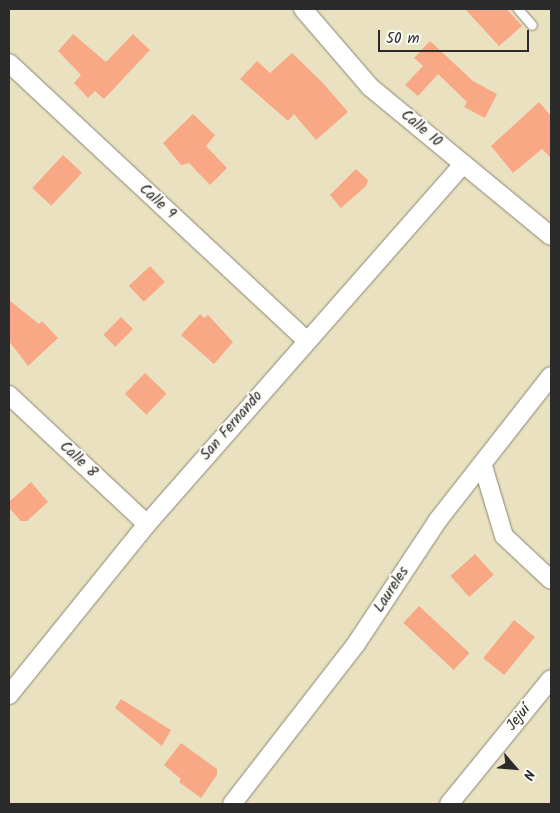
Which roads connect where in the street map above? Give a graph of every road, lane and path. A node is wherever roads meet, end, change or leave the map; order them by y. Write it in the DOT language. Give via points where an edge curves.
graph roads {
  1 [pos="303,9"];
  2 [pos="518,9"];
  3 [pos="532,25"];
  4 [pos="9,63"];
  5 [pos="463,164"];
  6 [pos="551,236"];
  7 [pos="306,340"];
  8 [pos="551,376"];
  9 [pos="9,395"];
  10 [pos="483,466"];
  11 [pos="147,524"];
  12 [pos="551,580"];
  13 [pos="551,679"];
  14 [pos="9,694"];
  15 [pos="232,804"];
  16 [pos="449,804"];
  1 -- 5 [label="street, Calle 10" via="370,87"];
  2 -- 3 [label="lane"];
  4 -- 7 [label="street, Calle 9"];
  5 -- 6 [label="street, Calle 10"];
  5 -- 7 [label="street, San Fernando"];
  7 -- 11 [label="street, San Fernando"];
  8 -- 10 [label="street, Laureles"];
  9 -- 11 [label="street, Calle 8"];
  10 -- 12 [label="street" via="504,536"];
  10 -- 15 [label="street, Laureles" via="438,520 356,644"];
  11 -- 14 [label="street, San Fernando"];
  13 -- 16 [label="street, Jejuí"];
}
